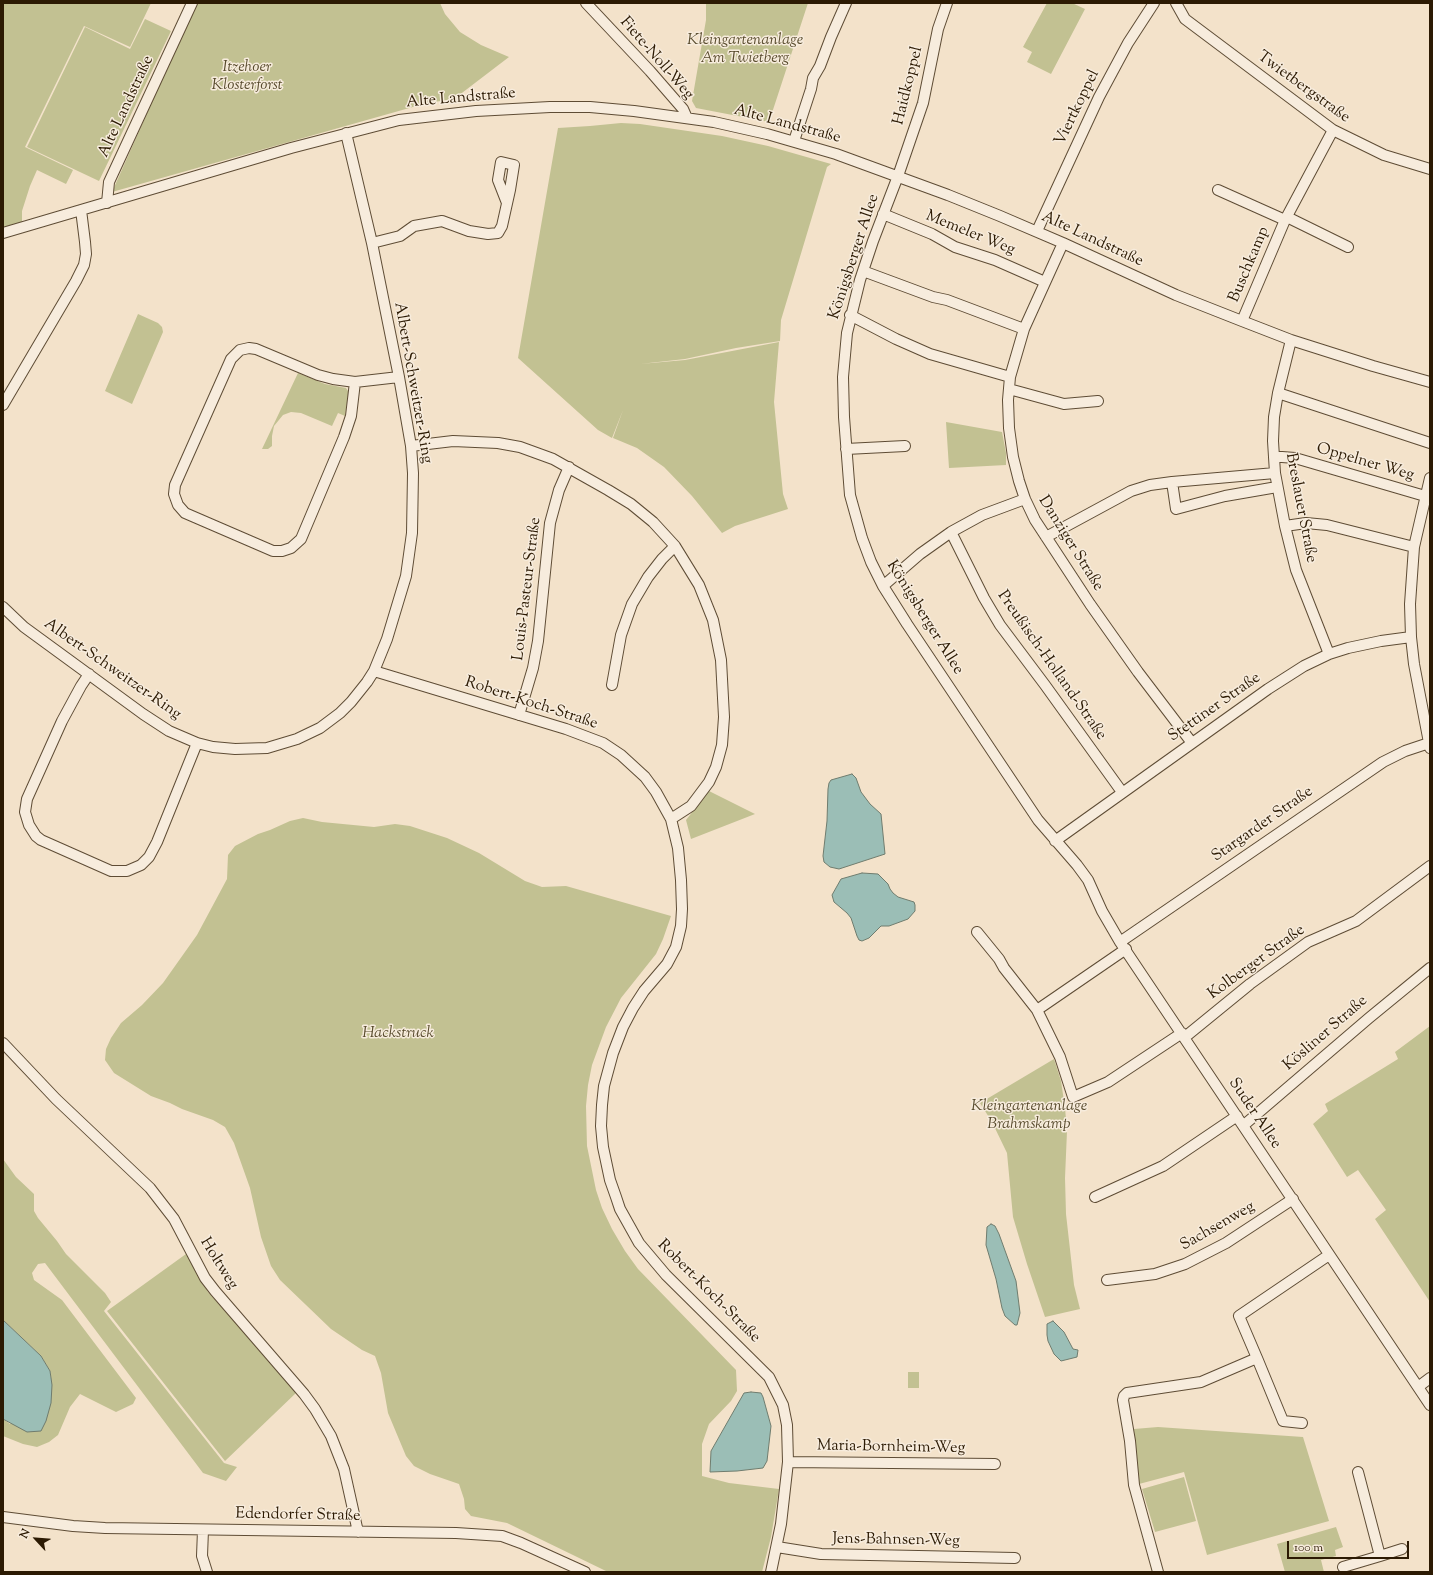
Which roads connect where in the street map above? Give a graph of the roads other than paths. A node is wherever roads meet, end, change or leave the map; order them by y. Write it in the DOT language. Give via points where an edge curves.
graph roads {
  1 [pos="192,3"];
  2 [pos="586,3"];
  3 [pos="846,3"];
  4 [pos="947,3"];
  5 [pos="1154,3"];
  6 [pos="1176,3"];
  7 [pos="687,118"];
  8 [pos="1333,130"];
  9 [pos="346,133"];
  10 [pos="794,141"];
  11 [pos="1430,169"];
  12 [pos="898,176"];
  13 [pos="1218,190"];
  14 [pos="507,202"];
  15 [pos="107,203"];
  16 [pos="81,210"];
  17 [pos="883,214"];
  18 [pos="1286,219"];
  19 [pos="1037,231"];
  20 [pos="3,233"];
  21 [pos="372,243"];
  22 [pos="1063,243"];
  23 [pos="1348,247"];
  24 [pos="863,271"];
  25 [pos="1045,282"];
  26 [pos="850,315"];
  27 [pos="1242,321"];
  28 [pos="1024,329"];
  29 [pos="1292,340"];
  30 [pos="399,377"];
  31 [pos="1010,377"];
  32 [pos="355,382"];
  33 [pos="1430,382"];
  34 [pos="1008,389"];
  35 [pos="1278,393"];
  36 [pos="1098,401"];
  37 [pos="3,405"];
  38 [pos="1430,443"];
  39 [pos="411,446"];
  40 [pos="905,446"];
  41 [pos="846,449"];
  42 [pos="1274,458"];
  43 [pos="569,467"];
  44 [pos="1275,473"];
  45 [pos="1430,478"];
  46 [pos="1172,482"];
  47 [pos="1277,487"];
  48 [pos="1425,496"];
  49 [pos="1025,499"];
  50 [pos="1285,526"];
  51 [pos="951,532"];
  52 [pos="1046,537"];
  53 [pos="675,546"];
  54 [pos="1414,547"];
  55 [pos="884,586"];
  56 [pos="3,607"];
  57 [pos="1411,637"];
  58 [pos="1328,654"];
  59 [pos="374,671"];
  60 [pos="89,674"];
  61 [pos="612,685"];
  62 [pos="519,715"];
  63 [pos="197,743"];
  64 [pos="1192,743"];
  65 [pos="1429,745"];
  66 [pos="1122,792"];
  67 [pos="671,819"];
  68 [pos="1054,841"];
  69 [pos="1430,866"];
  70 [pos="977,932"];
  71 [pos="1123,946"];
  72 [pos="1430,968"];
  73 [pos="1037,1010"];
  74 [pos="1183,1035"];
  75 [pos="3,1043"];
  76 [pos="1237,1116"];
  77 [pos="1244,1125"];
  78 [pos="1095,1197"];
  79 [pos="1293,1199"];
  80 [pos="1329,1255"];
  81 [pos="1107,1280"];
  82 [pos="1257,1358"];
  83 [pos="1430,1378"];
  84 [pos="1418,1387"];
  85 [pos="1430,1405"];
  86 [pos="1302,1423"];
  87 [pos="788,1462"];
  88 [pos="995,1464"];
  89 [pos="1358,1472"];
  90 [pos="3,1517"];
  91 [pos="203,1530"];
  92 [pos="358,1532"];
  93 [pos="777,1547"];
  94 [pos="1402,1550"];
  95 [pos="1380,1556"];
  96 [pos="1015,1558"];
  97 [pos="1343,1567"];
  98 [pos="207,1572"];
  99 [pos="585,1572"];
  100 [pos="771,1572"];
  101 [pos="1158,1572"];
  1 -- 15 [label="street, Alte Landstraße" via="108,182"];
  2 -- 7 [label="street, Fiete-Noll-Weg" via="650,71 683,109"];
  3 -- 10 [label="street" via="813,78"];
  4 -- 12 [label="street, Haidkoppel" via="938,29 923,103"];
  5 -- 19 [label="street, Viertkoppel" via="1128,43 1099,97"];
  6 -- 8 [label="street, Twietbergstraße" via="1185,19"];
  7 -- 9 [label="street, Alte Landstraße" via="634,111 537,107 423,116 382,123"];
  7 -- 10 [label="street, Alte Landstraße"];
  8 -- 11 [label="street, Twietbergstraße" via="1384,155"];
  8 -- 18 [label="street, Buschkamp"];
  9 -- 15 [label="street, Alte Landstraße"];
  9 -- 21 [label="street, Albert-Schweitzer-Ring"];
  10 -- 12 [label="street, Alte Landstraße"];
  12 -- 17 [label="street, Königsberger Allee"];
  12 -- 19 [label="street, Alte Landstraße"];
  13 -- 18 [label="street, Buschkamp"];
  14 -- 21 [label="street" via="498,233 469,231 442,221 414,226 399,237"];
  15 -- 16 [label="street, Alte Landstraße"];
  16 -- 20 [label="street, Alte Landstraße"];
  16 -- 37 [label="street" via="86,242 84,265"];
  17 -- 24 [label="street, Königsberger Allee"];
  17 -- 25 [label="street, Memeler Weg" via="932,234 955,247 996,260"];
  18 -- 23 [label="street, Buschkamp"];
  18 -- 27 [label="street, Buschkamp"];
  19 -- 22 [label="street, Alte Landstraße"];
  21 -- 30 [label="street, Albert-Schweitzer-Ring"];
  22 -- 25 [label="street, Danziger Straße"];
  22 -- 27 [label="street, Alte Landstraße" via="1176,295"];
  24 -- 26 [label="street, Königsberger Allee"];
  24 -- 28 [label="street"];
  25 -- 28 [label="street, Danziger Straße"];
  26 -- 31 [label="street" via="930,354"];
  26 -- 41 [label="street, Königsberger Allee" via="843,383"];
  27 -- 29 [label="street, Alte Landstraße"];
  28 -- 31 [label="street, Danziger Straße"];
  29 -- 33 [label="street, Alte Landstraße"];
  29 -- 35 [label="street, Breslauer Straße"];
  30 -- 32 [label="street"];
  30 -- 39 [label="street, Albert-Schweitzer-Ring"];
  31 -- 34 [label="street, Danziger Straße"];
  32 -- 32 [label="street" via="352,411 344,437 301,538 291,548 273,551 185,513 178,505 174,494 175,485 231,359 236,353 246,348 256,348 323,377"];
  34 -- 36 [label="street" via="1064,404"];
  34 -- 49 [label="street, Danziger Straße" via="1009,428"];
  35 -- 38 [label="street"];
  35 -- 42 [label="street, Breslauer Straße" via="1274,417"];
  39 -- 43 [label="street" via="453,441 510,444"];
  39 -- 59 [label="street, Albert-Schweitzer-Ring" via="412,533 406,576 387,639"];
  40 -- 41 [label="street"];
  41 -- 55 [label="street, Königsberger Allee" via="850,495 862,538"];
  42 -- 44 [label="street, Breslauer Straße"];
  42 -- 48 [label="street, Oppelner Weg" via="1295,458"];
  43 -- 53 [label="street" via="631,504 653,522"];
  43 -- 62 [label="street, Louis-Pasteur-Straße" via="550,523 538,641"];
  44 -- 46 [label="street"];
  44 -- 47 [label="street, Breslauer Straße"];
  45 -- 48 [label="street"];
  46 -- 47 [label="street" via="1176,509 1225,496"];
  46 -- 52 [label="street" via="1136,489"];
  47 -- 50 [label="street, Breslauer Straße"];
  48 -- 54 [label="street"];
  49 -- 51 [label="street" via="982,515"];
  49 -- 52 [label="street, Danziger Straße"];
  50 -- 54 [label="street" via="1306,523 1330,525"];
  50 -- 58 [label="street, Breslauer Straße" via="1296,570"];
  51 -- 55 [label="street" via="920,554"];
  51 -- 66 [label="street, Preußisch-Holland-Straße" via="1000,625"];
  52 -- 64 [label="street, Danziger Straße" via="1110,634"];
  53 -- 61 [label="street" via="648,577 632,604 621,635"];
  53 -- 67 [label="street" via="699,585 713,620 721,660 724,717 716,767 691,806"];
  54 -- 57 [label="street" via="1410,597"];
  55 -- 68 [label="street, Königsberger Allee"];
  56 -- 60 [label="street, Albert-Schweitzer-Ring" via="24,627"];
  57 -- 58 [label="street, Stettiner Straße" via="1360,645"];
  57 -- 65 [label="street" via="1416,680"];
  58 -- 64 [label="street, Stettiner Straße" via="1268,688"];
  59 -- 62 [label="street, Robert-Koch-Straße"];
  59 -- 63 [label="street, Albert-Schweitzer-Ring" via="357,695 340,712 320,728 297,739 275,746 250,749"];
  60 -- 63 [label="street, Albert-Schweitzer-Ring" via="169,731"];
  60 -- 63 [label="street" via="66,712 28,795 27,821 31,830 41,840 111,871 127,871 141,865 157,842"];
  62 -- 67 [label="street, Robert-Koch-Straße" via="580,733 615,750 653,787"];
  64 -- 66 [label="street, Stettiner Straße"];
  65 -- 71 [label="street, Stargarder Straße" via="1405,751 1378,765"];
  66 -- 68 [label="street, Stettiner Straße"];
  67 -- 87 [label="street, Robert-Koch-Straße" via="678,848 681,880 681,926 676,947 667,964 633,1008 613,1053 604,1086 601,1126 603,1147 616,1197 639,1243 666,1275 755,1361 774,1384 786,1420"];
  68 -- 71 [label="street, Suder Allee" via="1088,880 1102,911"];
  69 -- 74 [label="street, Kolberger Straße" via="1356,921 1308,942"];
  70 -- 73 [label="street"];
  71 -- 73 [label="street, Stargarder Straße"];
  71 -- 74 [label="street, Suder Allee"];
  72 -- 77 [label="street, Kösliner Straße"];
  73 -- 74 [label="street, Kolberger Straße" via="1060,1056 1073,1097 1108,1082"];
  74 -- 76 [label="street, Suder Allee"];
  75 -- 92 [label="street, Holtweg" via="56,1099 150,1188 174,1219 205,1278 308,1399 325,1424 338,1452 346,1475"];
  76 -- 77 [label="street, Suder Allee"];
  76 -- 78 [label="street" via="1163,1166"];
  77 -- 79 [label="street, Suder Allee"];
  79 -- 80 [label="street, Suder Allee"];
  79 -- 81 [label="street, Sachsenweg" via="1226,1244 1185,1264 1155,1274"];
  80 -- 82 [label="street" via="1239,1316"];
  80 -- 84 [label="street, Suder Allee"];
  82 -- 86 [label="street" via="1284,1421"];
  82 -- 101 [label="street" via="1201,1382 1127,1393 1124,1396 1134,1485"];
  83 -- 84 [label="street"];
  84 -- 85 [label="street, Suder Allee"];
  87 -- 88 [label="street, Maria-Bornheim-Weg"];
  87 -- 93 [label="street, Robert-Koch-Straße"];
  89 -- 95 [label="street"];
  90 -- 91 [label="street, Edendorfer Straße" via="72,1526"];
  91 -- 92 [label="street, Edendorfer Straße"];
  91 -- 98 [label="street" via="202,1556"];
  92 -- 99 [label="street, Edendorfer Straße" via="502,1536"];
  93 -- 96 [label="street, Jens-Bahnsen-Weg" via="821,1554"];
  93 -- 100 [label="street, Robert-Koch-Straße"];
  94 -- 95 [label="street"];
  95 -- 97 [label="street"];
}
